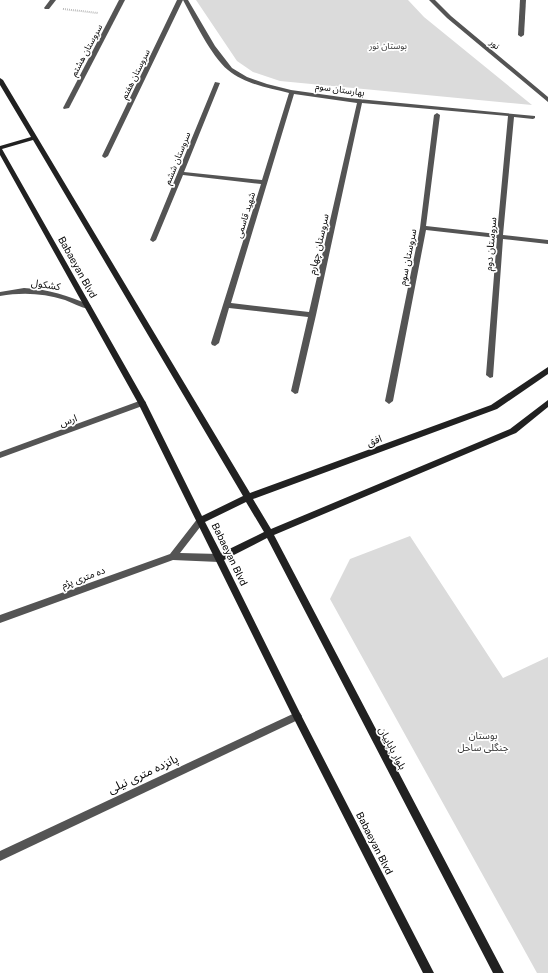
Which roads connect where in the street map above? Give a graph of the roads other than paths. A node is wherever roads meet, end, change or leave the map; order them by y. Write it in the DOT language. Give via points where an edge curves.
graph roads {
  1 [pos="52,0"];
  2 [pos="122,0"];
  3 [pos="180,0"];
  4 [pos="185,0"];
  5 [pos="432,0"];
  6 [pos="523,0"];
  7 [pos="47,8"];
  8 [pos="521,35"];
  9 [pos="0,80"];
  10 [pos="217,83"];
  11 [pos="292,92"];
  12 [pos="548,100"];
  13 [pos="360,101"];
  14 [pos="66,108"];
  15 [pos="437,115"];
  16 [pos="511,115"];
  17 [pos="533,117"];
  18 [pos="34,138"];
  19 [pos="0,149"];
  20 [pos="105,156"];
  21 [pos="180,173"];
  22 [pos="264,182"];
  23 [pos="423,228"];
  24 [pos="500,238"];
  25 [pos="153,240"];
  26 [pos="548,242"];
  27 [pos="0,294"];
  28 [pos="227,305"];
  29 [pos="88,307"];
  30 [pos="313,315"];
  31 [pos="215,343"];
  32 [pos="548,370"];
  33 [pos="490,375"];
  34 [pos="296,391"];
  35 [pos="389,401"];
  36 [pos="142,403"];
  37 [pos="548,403"];
  38 [pos="0,455"];
  39 [pos="248,497"];
  40 [pos="200,520"];
  41 [pos="269,533"];
  42 [pos="173,556"];
  43 [pos="220,558"];
  44 [pos="0,619"];
  45 [pos="296,716"];
  46 [pos="0,856"];
  47 [pos="429,973"];
  48 [pos="499,973"];
  1 -- 7 [label="street"];
  2 -- 14 [label="street, سروستان هشتم"];
  3 -- 20 [label="street, سروستان هفتم"];
  4 -- 11 [label="street, بهارستان سوم" via="222,60 231,69 243,77"];
  5 -- 12 [label="street, نور"];
  6 -- 8 [label="street"];
  9 -- 18 [label="main road"];
  10 -- 21 [label="street, سروستان ششم"];
  11 -- 13 [label="street, بهارستان سوم"];
  11 -- 22 [label="street, شهید قاسمی"];
  13 -- 16 [label="street, بهارستان سوم"];
  13 -- 30 [label="street, سروستان چهارم"];
  15 -- 23 [label="street, سروستان سوم"];
  16 -- 17 [label="street, بهارستان سوم"];
  16 -- 24 [label="street, سروستان دوم"];
  18 -- 19 [label="main road"];
  18 -- 39 [label="main road"];
  19 -- 29 [label="main road, Babaeyan Blvd"];
  21 -- 22 [label="street"];
  21 -- 25 [label="street, سروستان ششم"];
  22 -- 28 [label="street, شهید قاسمی"];
  23 -- 24 [label="street"];
  23 -- 35 [label="street, سروستان سوم"];
  24 -- 26 [label="street"];
  24 -- 33 [label="street, سروستان دوم"];
  27 -- 29 [label="street, کشکول" via="31,291 60,295"];
  28 -- 30 [label="street"];
  28 -- 31 [label="street, شهید قاسمی"];
  29 -- 36 [label="main road, Babaeyan Blvd"];
  30 -- 34 [label="street, سروستان چهارم"];
  32 -- 39 [label="main road, افق" via="494,407"];
  36 -- 38 [label="street, ارس"];
  36 -- 40 [label="main road, Babaeyan Blvd"];
  37 -- 41 [label="main road" via="513,431"];
  39 -- 40 [label="main road, افق"];
  39 -- 41 [label="main road"];
  40 -- 42 [label="street"];
  40 -- 43 [label="main road, Babaeyan Blvd"];
  41 -- 43 [label="main road"];
  41 -- 48 [label="main road, بلوار باباییان"];
  42 -- 43 [label="street, ده متری پژم"];
  42 -- 44 [label="street, ده متری پژم"];
  43 -- 45 [label="main road, Babaeyan Blvd"];
  45 -- 46 [label="street, پانزده متری نیلی"];
  45 -- 47 [label="main road, Babaeyan Blvd"];
}
